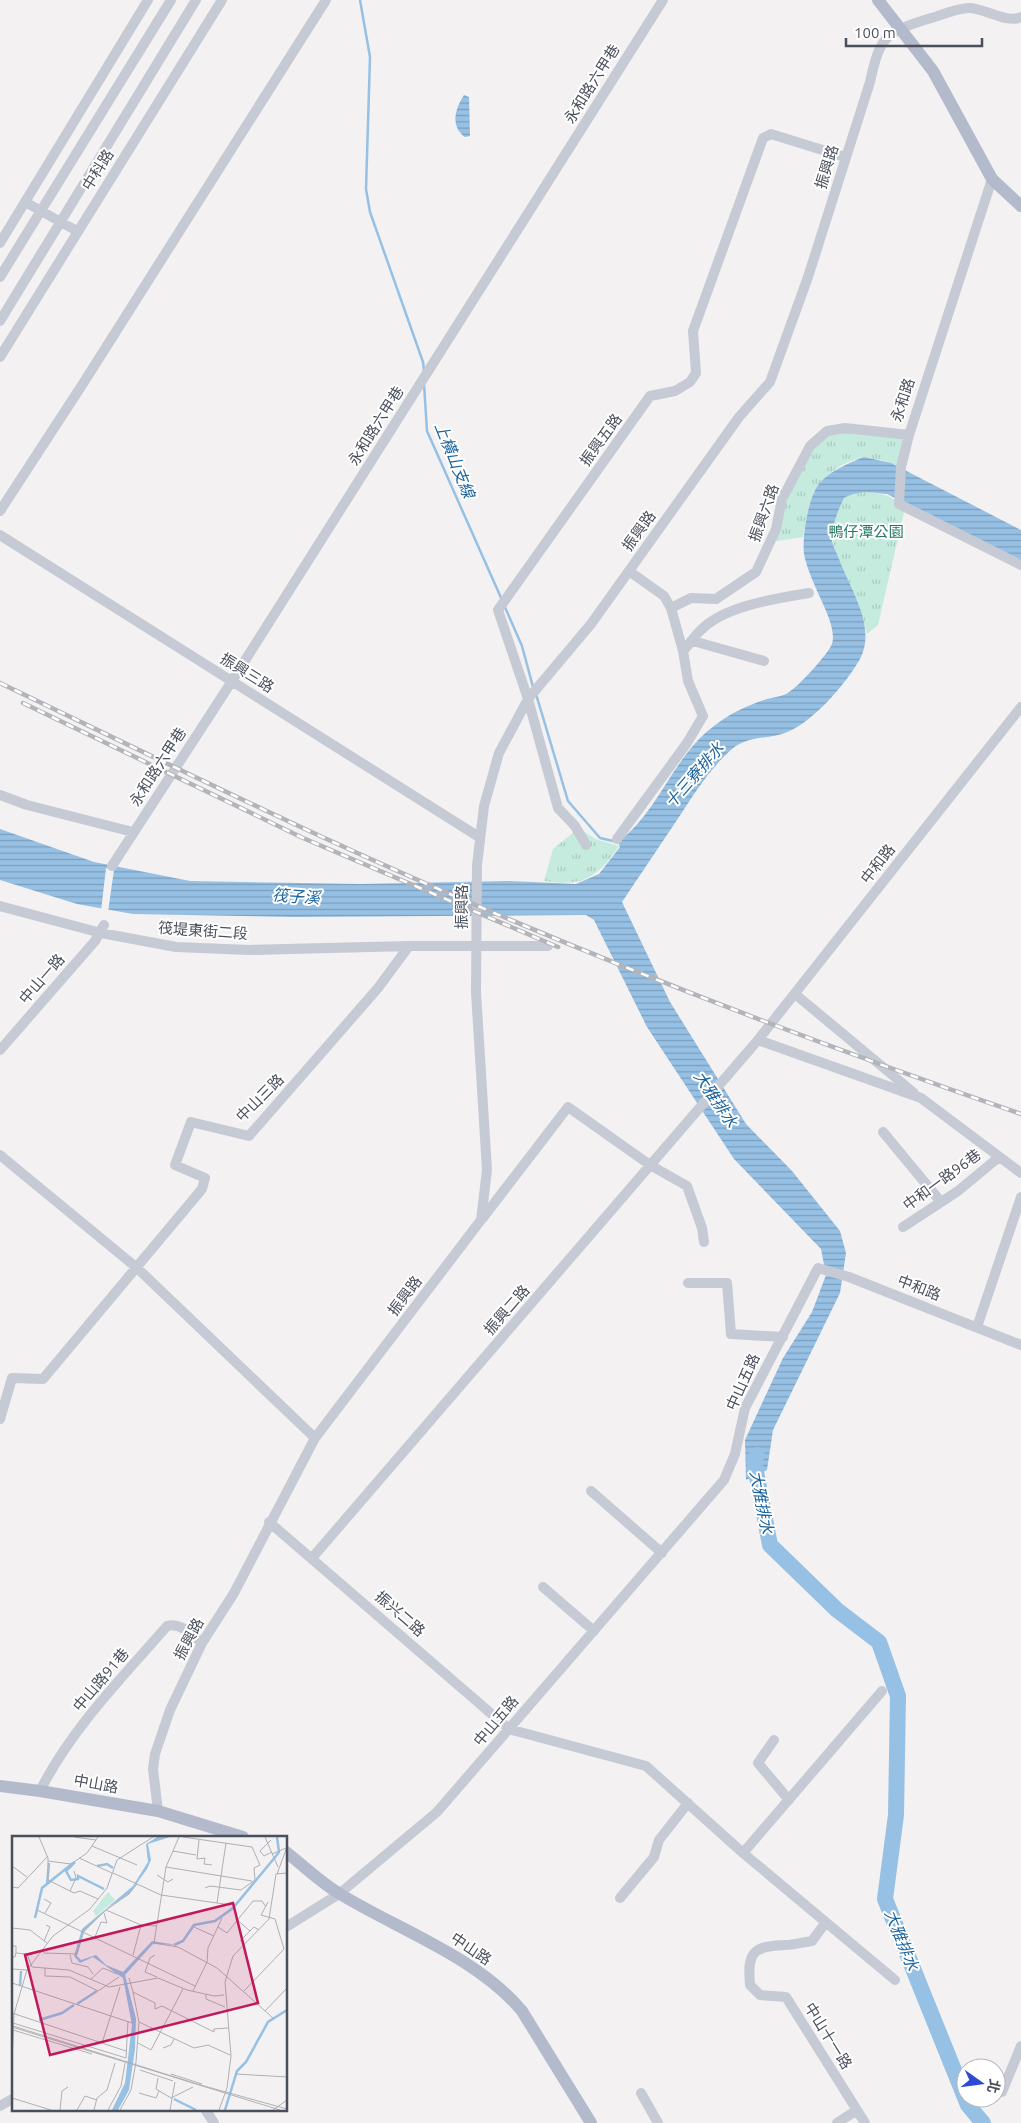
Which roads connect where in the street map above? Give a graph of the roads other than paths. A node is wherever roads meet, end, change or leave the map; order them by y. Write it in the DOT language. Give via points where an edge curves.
graph roads {
  1 [pos="148,0"];
  2 [pos="171,0"];
  3 [pos="196,0"];
  4 [pos="222,0"];
  5 [pos="326,0"];
  6 [pos="662,0"];
  7 [pos="878,0"];
  8 [pos="1021,17"];
  9 [pos="902,28"];
  10 [pos="845,157"];
  11 [pos="992,179"];
  12 [pos="25,202"];
  13 [pos="1021,206"];
  14 [pos="41,210"];
  15 [pos="61,222"];
  16 [pos="77,231"];
  17 [pos="0,243"];
  18 [pos="0,278"];
  19 [pos="0,321"];
  20 [pos="0,357"];
  21 [pos="909,435"];
  22 [pos="0,511"];
  23 [pos="0,535"];
  24 [pos="1021,565"];
  25 [pos="629,571"];
  26 [pos="809,593"];
  27 [pos="671,608"];
  28 [pos="693,640"];
  29 [pos="683,651"];
  30 [pos="764,661"];
  31 [pos="232,681"];
  32 [pos="528,699"];
  33 [pos="1020,709"];
  34 [pos="0,796"];
  35 [pos="133,832"];
  36 [pos="479,837"];
  37 [pos="617,839"];
  38 [pos="586,845"];
  39 [pos="112,866"];
  40 [pos="0,906"];
  41 [pos="103,929"];
  42 [pos="477,945"];
  43 [pos="408,946"];
  44 [pos="548,946"];
  45 [pos="795,994"];
  46 [pos="758,1040"];
  47 [pos="0,1050"];
  48 [pos="723,1081"];
  49 [pos="920,1098"];
  50 [pos="883,1132"];
  51 [pos="0,1155"];
  52 [pos="999,1157"];
  53 [pos="650,1166"];
  54 [pos="1021,1173"];
  55 [pos="1021,1197"];
  56 [pos="941,1202"];
  57 [pos="481,1220"];
  58 [pos="902,1227"];
  59 [pos="704,1242"];
  60 [pos="137,1268"];
  61 [pos="818,1268"];
  62 [pos="688,1282"];
  63 [pos="977,1327"];
  64 [pos="782,1338"];
  65 [pos="1021,1345"];
  66 [pos="0,1419"];
  67 [pos="315,1438"];
  68 [pos="591,1491"];
  69 [pos="270,1522"];
  70 [pos="662,1553"];
  71 [pos="312,1558"];
  72 [pos="543,1587"];
  73 [pos="594,1631"];
  74 [pos="202,1643"];
  75 [pos="882,1691"];
  76 [pos="509,1728"];
  77 [pos="774,1740"];
  78 [pos="0,1786"];
  79 [pos="40,1790"];
  80 [pos="789,1800"];
  81 [pos="688,1802"];
  82 [pos="158,1811"];
  83 [pos="240,1836"];
  84 [pos="743,1853"];
  85 [pos="288,1854"];
  86 [pos="339,1894"];
  87 [pos="620,1898"];
  88 [pos="826,1922"];
  89 [pos="288,1926"];
  90 [pos="895,1980"];
  91 [pos="1021,2046"];
  92 [pos="1006,2082"];
  93 [pos="641,2093"];
  94 [pos="12,2099"];
  95 [pos="0,2106"];
  96 [pos="207,2110"];
  97 [pos="857,2110"];
  98 [pos="214,2123"];
  99 [pos="590,2123"];
  100 [pos="658,2123"];
  101 [pos="837,2123"];
  102 [pos="865,2123"];
  1 -- 12 [label="street"];
  2 -- 14 [label="street, 中科路"];
  3 -- 15 [label="street, 中科路"];
  4 -- 16 [label="street, 中科路"];
  5 -- 22 [label="street"];
  6 -- 31 [label="street, 永和路六甲巷"];
  7 -- 9 [label="main road"];
  8 -- 9 [label="street" via="1008,18 969,8"];
  9 -- 10 [label="street, 振興路" via="885,40 876,53 870,82"];
  9 -- 11 [label="main road" via="934,70"];
  10 -- 25 [label="street, 振興路" via="808,277 770,382 739,417"];
  10 -- 32 [label="street, 振興五路" via="771,134 763,138 693,331 696,374 690,382 674,391 650,396 498,610"];
  11 -- 13 [label="main road"];
  11 -- 21 [label="street, 永和路"];
  12 -- 14 [label="street"];
  12 -- 17 [label="street"];
  14 -- 15 [label="street"];
  14 -- 18 [label="street, 中科路"];
  15 -- 16 [label="street"];
  15 -- 19 [label="street, 中科路"];
  16 -- 20 [label="street, 中科路"];
  21 -- 24 [label="street, 永和路" via="901,467 899,504"];
  21 -- 27 [label="street, 振興六路" via="845,428 827,431 810,446 782,499 776,529 756,572 716,599 692,598"];
  23 -- 31 [label="street, 振興三路"];
  25 -- 27 [label="street" via="664,596"];
  25 -- 32 [label="street, 振興路" via="591,624"];
  26 -- 28 [label="street" via="768,600 729,612 701,629"];
  27 -- 29 [label="street"];
  28 -- 29 [label="street"];
  28 -- 30 [label="street"];
  29 -- 37 [label="street" via="688,681 703,716"];
  31 -- 35 [label="street, 永和路六甲巷"];
  31 -- 36 [label="street, 振興三路"];
  32 -- 36 [label="street, 振興路" via="499,753"];
  32 -- 38 [label="street, 振興五路" via="558,808 575,826"];
  33 -- 45 [label="street, 中和路"];
  34 -- 35 [label="street"];
  35 -- 39 [label="street, 永和路六甲巷"];
  36 -- 42 [label="street, 振興路"];
  40 -- 41 [label="street, 筏堤東街二段"];
  41 -- 43 [label="street, 筏堤東街二段" via="176,947 249,950"];
  41 -- 47 [label="street, 中山一路"];
  42 -- 43 [label="street"];
  42 -- 44 [label="street"];
  42 -- 57 [label="street, 振興路" via="476,992 488,1170"];
  43 -- 60 [label="street, 中山三路" via="378,988 249,1136 191,1122 175,1165 205,1178 202,1189"];
  45 -- 46 [label="street, 中和路"];
  45 -- 49 [label="street"];
  46 -- 48 [label="street, 中和路"];
  46 -- 49 [label="street"];
  48 -- 53 [label="street, 振興二路"];
  49 -- 52 [label="street"];
  50 -- 56 [label="street"];
  51 -- 60 [label="street"];
  52 -- 54 [label="street"];
  52 -- 56 [label="street, 中和一路96巷"];
  53 -- 57 [label="street" via="568,1108"];
  53 -- 59 [label="street" via="687,1186"];
  53 -- 71 [label="street, 振興二路"];
  55 -- 63 [label="street"];
  56 -- 58 [label="street, 中和一路96巷"];
  57 -- 67 [label="street, 振興路"];
  60 -- 66 [label="street, 中山三路" via="43,1379 12,1378"];
  60 -- 67 [label="street"];
  61 -- 63 [label="street, 中和路"];
  61 -- 64 [label="street, 中山五路"];
  62 -- 64 [label="street" via="727,1283 731,1334"];
  63 -- 65 [label="street, 中和路"];
  64 -- 70 [label="street, 中山五路" via="745,1408 735,1454 724,1480"];
  67 -- 69 [label="street, 振興路"];
  68 -- 70 [label="street"];
  69 -- 71 [label="street, 振兴二路"];
  69 -- 74 [label="street, 振興路" via="234,1593"];
  70 -- 73 [label="street, 中山五路"];
  71 -- 76 [label="street, 振兴二路"];
  72 -- 73 [label="street"];
  73 -- 76 [label="street, 中山五路"];
  74 -- 79 [label="street, 中山路91巷" via="185,1629 173,1624 167,1626 89,1717 52,1767"];
  74 -- 82 [label="street, 振興路" via="170,1710 155,1754"];
  75 -- 80 [label="street"];
  76 -- 81 [label="street" via="646,1766"];
  76 -- 86 [label="street, 中山五路" via="437,1812"];
  77 -- 80 [label="street" via="758,1763"];
  78 -- 79 [label="main road, 中山路"];
  79 -- 82 [label="main road, 中山路"];
  80 -- 84 [label="street"];
  81 -- 84 [label="street"];
  81 -- 87 [label="street" via="660,1840 654,1857"];
  82 -- 83 [label="main road, 中山路"];
  84 -- 88 [label="street"];
  85 -- 86 [label="main road, 中山路"];
  86 -- 89 [label="street, 中山五路"];
  86 -- 99 [label="main road, 中山路" via="432,1943 509,1996 522,2011"];
  88 -- 90 [label="street"];
  88 -- 97 [label="street, 中山十一路" via="812,1941 757,1948 751,1955 748,1970 750,1985 760,1995 786,1997"];
  91 -- 92 [label="street"];
  93 -- 100 [label="street"];
  94 -- 95 [label="street"];
  96 -- 98 [label="street"];
  97 -- 101 [label="street"];
  97 -- 102 [label="street, 中山十一路"];
}
